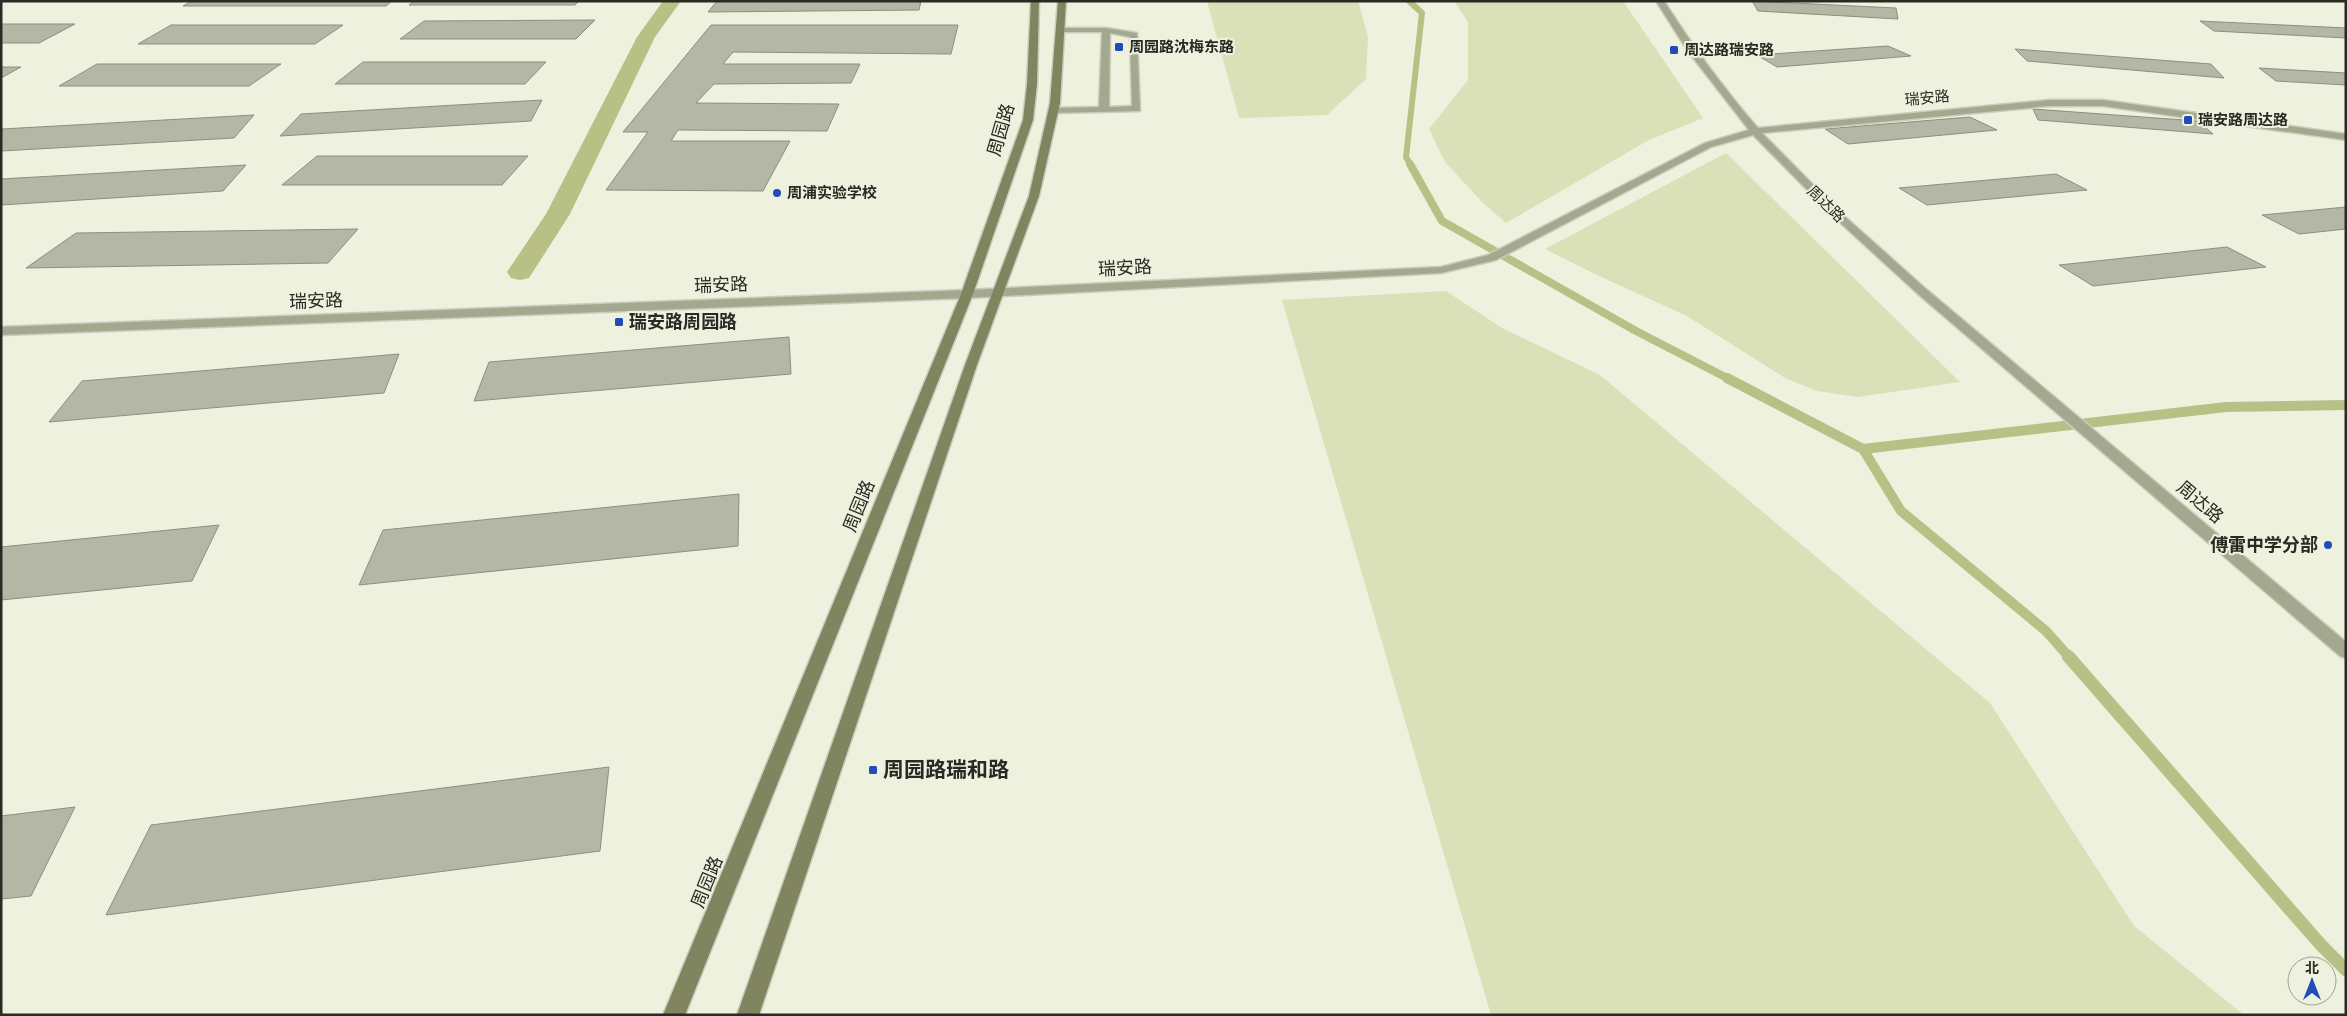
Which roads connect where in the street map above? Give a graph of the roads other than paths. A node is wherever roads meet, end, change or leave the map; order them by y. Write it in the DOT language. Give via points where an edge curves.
graph roads {
  1 [pos="1035,1"];
  2 [pos="1062,1"];
  3 [pos="1660,1"];
  4 [pos="1061,30"];
  5 [pos="1106,30"];
  6 [pos="1104,109"];
  7 [pos="1053,111"];
  8 [pos="1755,131"];
  9 [pos="2346,137"];
  10 [pos="1000,292"];
  11 [pos="967,294"];
  12 [pos="1,331"];
  13 [pos="2346,652"];
  14 [pos="674,1015"];
  15 [pos="748,1015"];
  1 -- 11 [label="street, 周园路" via="1028,120"];
  2 -- 4 [label="street"];
  3 -- 8 [label="street, 周达路" via="1689,50"];
  4 -- 5 [label="street"];
  4 -- 7 [label="street"];
  5 -- 6 [label="street"];
  5 -- 6 [label="street" via="1134,35 1137,109"];
  6 -- 7 [label="street"];
  7 -- 10 [label="street" via="1034,196"];
  8 -- 9 [label="street, 瑞安路" via="2049,103 2103,103"];
  8 -- 10 [label="street, 瑞安路" via="1708,145 1492,258 1441,270"];
  8 -- 13 [label="street, 周达路" via="1853,230 2023,379"];
  10 -- 11 [label="street, 瑞安路"];
  10 -- 15 [label="street" via="971,366"];
  11 -- 12 [label="street, 瑞安路"];
  11 -- 14 [label="street, 周园路"];
}
